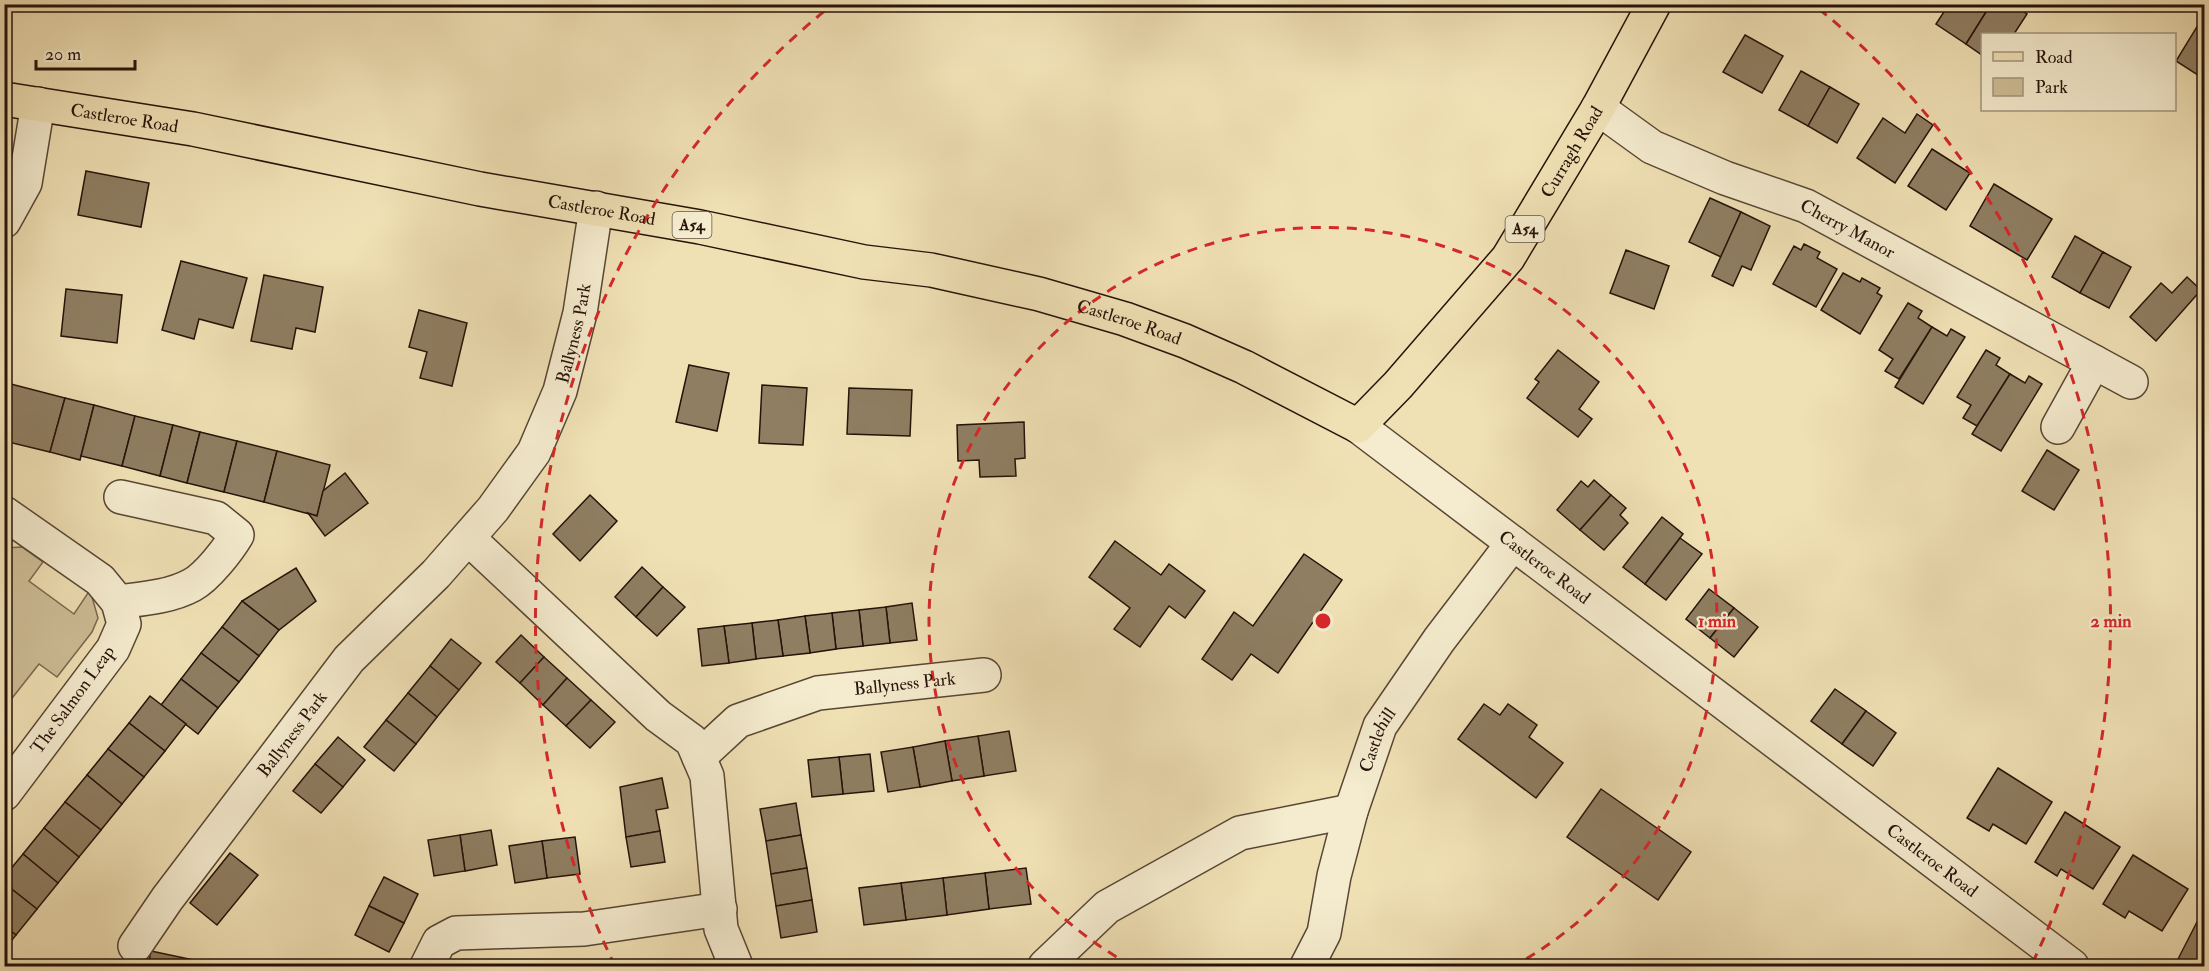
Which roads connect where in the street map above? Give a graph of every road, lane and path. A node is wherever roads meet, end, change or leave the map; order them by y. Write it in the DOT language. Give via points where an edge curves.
graph roads {
  1 [pos="1654,4"];
  2 [pos="4,99"];
  3 [pos="38,104"];
  4 [pos="1598,108"];
  5 [pos="596,208"];
  6 [pos="4,221"];
  7 [pos="2094,362"];
  8 [pos="2131,382"];
  9 [pos="1358,426"];
  10 [pos="2058,427"];
  11 [pos="121,497"];
  12 [pos="4,513"];
  13 [pos="468,538"];
  14 [pos="1513,543"];
  15 [pos="118,602"];
  16 [pos="984,675"];
  17 [pos="699,757"];
  18 [pos="4,794"];
  19 [pos="1351,811"];
  20 [pos="720,909"];
  21 [pos="135,946"];
  22 [pos="427,966"];
  23 [pos="736,966"];
  24 [pos="1046,966"];
  25 [pos="1307,966"];
  26 [pos="2072,966"];
  1 -- 4 [label="main road, Curragh Road / A54"];
  2 -- 3 [label="main road, Castleroe Road / A54"];
  3 -- 5 [label="main road, Castleroe Road / A54" via="193,129 480,189"];
  3 -- 6 [label="street" via="25,183"];
  4 -- 7 [label="street, Cherry Manor" via="1652,147 1806,206"];
  4 -- 9 [label="main road, Curragh Road / A54" via="1508,258"];
  5 -- 9 [label="main road, Castleroe Road / A54" via="864,262 931,270 1074,303 1185,341"];
  5 -- 13 [label="street, Ballyness Park" via="580,314 560,391 534,452"];
  7 -- 8 [label="street, Cherry Manor"];
  7 -- 10 [label="street"];
  9 -- 14 [label="street, Castleroe Road"];
  11 -- 15 [label="street" via="216,518 237,535 226,553 193,584 155,597"];
  12 -- 15 [label="street" via="100,580"];
  13 -- 17 [label="street" via="658,716 692,741"];
  13 -- 21 [label="street, Ballyness Park" via="349,659"];
  14 -- 19 [label="street, Castlehill" via="1380,726"];
  14 -- 26 [label="street, Castleroe Road"];
  15 -- 18 [label="street, The Salmon Leap" via="124,624 113,649"];
  16 -- 17 [label="street, Ballyness Park" via="818,693 738,722"];
  17 -- 20 [label="street" via="707,776"];
  19 -- 24 [label="street" via="1240,833 1107,907"];
  19 -- 25 [label="street, Castlehill" via="1324,933"];
  20 -- 22 [label="street" via="584,929 456,933 439,942"];
  20 -- 23 [label="street" via="722,929"];
}
